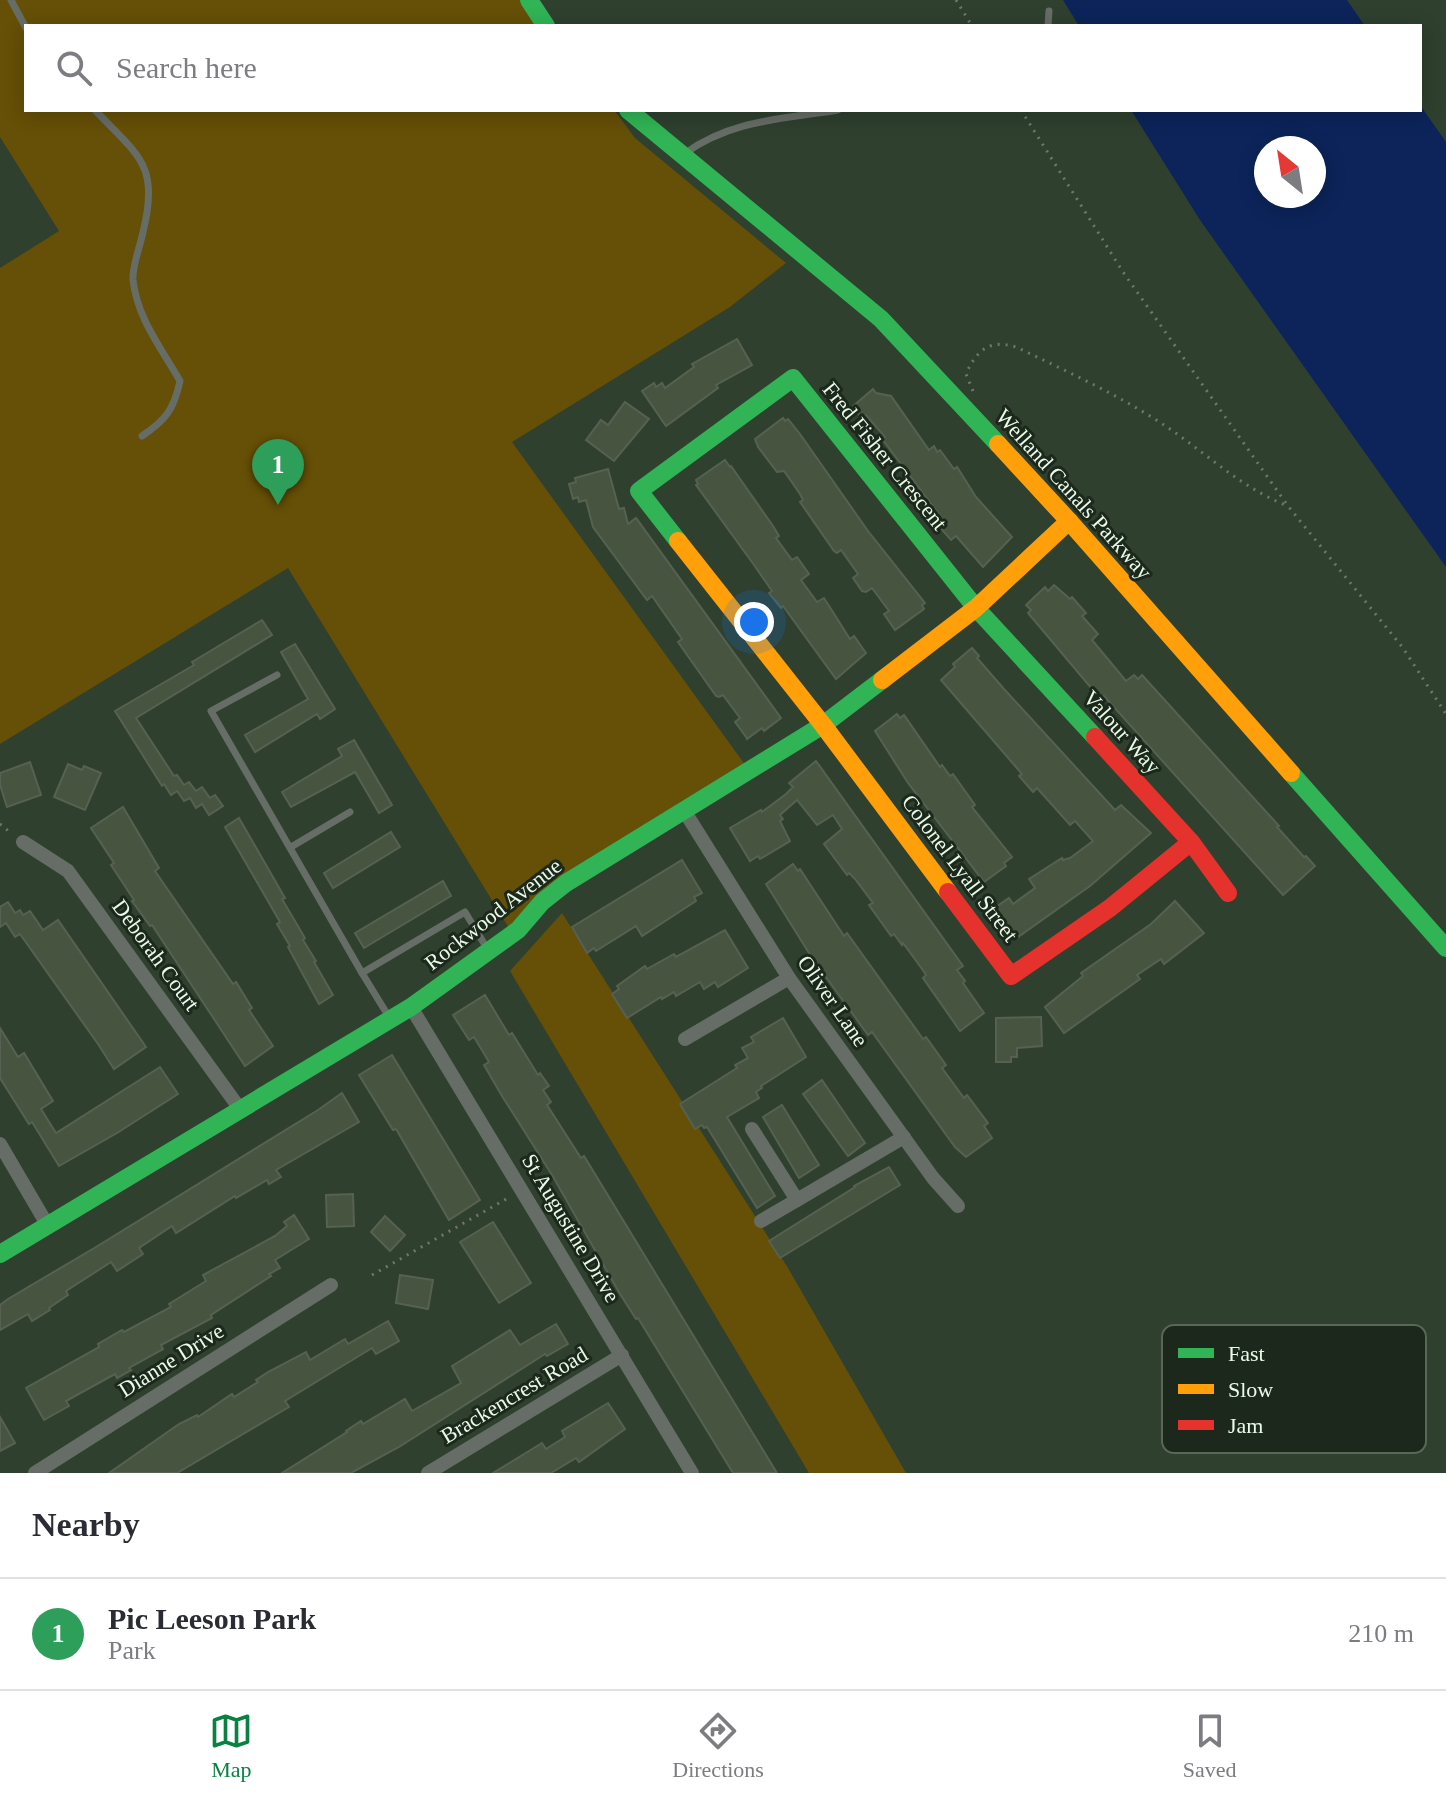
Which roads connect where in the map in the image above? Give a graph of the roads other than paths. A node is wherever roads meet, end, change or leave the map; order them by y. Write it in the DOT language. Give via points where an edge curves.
graph roads {
  1 [pos="11,0"];
  2 [pos="529,0"];
  3 [pos="1049,11"];
  4 [pos="24,24"];
  5 [pos="545,24"];
  6 [pos="1048,24"];
  7 [pos="97,112"];
  8 [pos="630,112"];
  9 [pos="825,112"];
  10 [pos="682,155"];
  11 [pos="142,436"];
  12 [pos="1069,521"];
  13 [pos="976,608"];
  14 [pos="277,675"];
  15 [pos="823,725"];
  16 [pos="350,812"];
  17 [pos="685,812"];
  18 [pos="23,842"];
  19 [pos="1191,842"];
  20 [pos="291,847"];
  21 [pos="1228,893"];
  22 [pos="1446,948"];
  23 [pos="489,952"];
  24 [pos="362,973"];
  25 [pos="789,978"];
  26 [pos="411,1007"];
  27 [pos="391,1018"];
  28 [pos="685,1039"];
  29 [pos="240,1109"];
  30 [pos="752,1129"];
  31 [pos="904,1137"];
  32 [pos="0,1144"];
  33 [pos="797,1200"];
  34 [pos="958,1206"];
  35 [pos="761,1221"];
  36 [pos="48,1226"];
  37 [pos="0,1254"];
  38 [pos="331,1285"];
  39 [pos="622,1355"];
  40 [pos="35,1473"];
  41 [pos="428,1473"];
  42 [pos="692,1473"];
  1 -- 4 [label="lane"];
  2 -- 5 [label="street"];
  3 -- 6 [label="lane"];
  7 -- 11 [label="lane" via="139,157 151,185 133,277 140,312 180,381 175,404"];
  8 -- 10 [label="street, Welland Canals Parkway"];
  9 -- 10 [label="lane" via="739,125 707,137"];
  10 -- 12 [label="street, Welland Canals Parkway" via="881,319"];
  12 -- 13 [label="street, Rockwood Avenue"];
  12 -- 22 [label="street, Welland Canals Parkway"];
  13 -- 15 [label="street, Rockwood Avenue"];
  13 -- 15 [label="street, Fred Fisher Crescent" via="793,378 639,491"];
  13 -- 19 [label="street, Valour Way"];
  14 -- 20 [label="lane" via="211,711"];
  15 -- 17 [label="street, Rockwood Avenue"];
  15 -- 19 [label="street, Colonel Lyall Street" via="1011,976 1110,908"];
  16 -- 20 [label="lane"];
  17 -- 23 [label="street, Rockwood Avenue" via="566,883"];
  17 -- 25 [label="street, Oliver Lane"];
  18 -- 29 [label="street, Deborah Court" via="68,871"];
  19 -- 21 [label="street, Valour Way"];
  20 -- 24 [label="lane"];
  23 -- 24 [label="lane" via="465,912"];
  23 -- 26 [label="street, Rockwood Avenue"];
  24 -- 27 [label="lane"];
  25 -- 28 [label="street"];
  25 -- 31 [label="street, Oliver Lane"];
  26 -- 27 [label="street, Rockwood Avenue"];
  26 -- 39 [label="street, St Augustine Drive"];
  27 -- 29 [label="street, Rockwood Avenue"];
  29 -- 36 [label="street, Rockwood Avenue"];
  30 -- 33 [label="street"];
  31 -- 33 [label="street"];
  31 -- 34 [label="street, Oliver Lane"];
  32 -- 36 [label="street"];
  33 -- 35 [label="street"];
  36 -- 37 [label="street, Rockwood Avenue"];
  38 -- 40 [label="street, Dianne Drive"];
  39 -- 41 [label="street, Brackencrest Road"];
  39 -- 42 [label="street, St Augustine Drive"];
}
